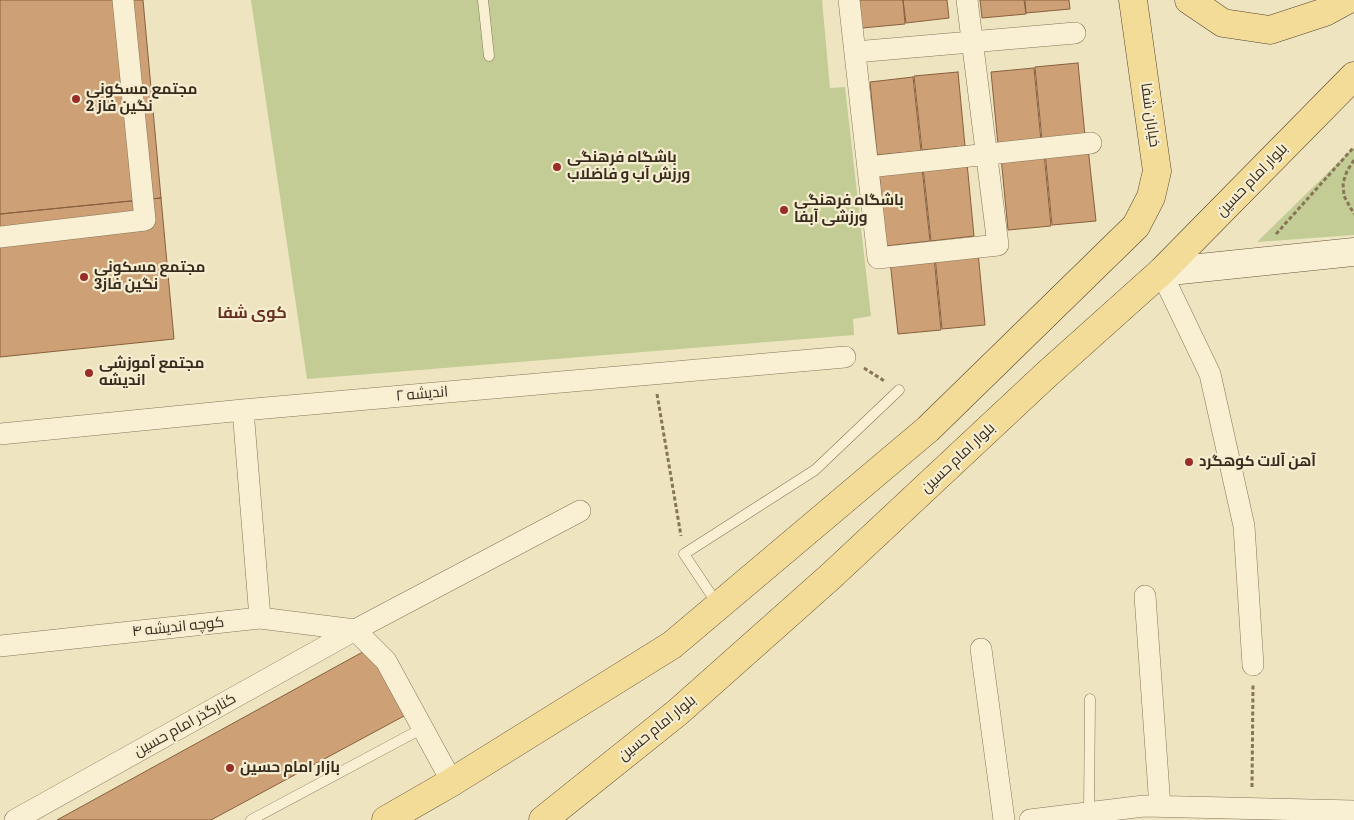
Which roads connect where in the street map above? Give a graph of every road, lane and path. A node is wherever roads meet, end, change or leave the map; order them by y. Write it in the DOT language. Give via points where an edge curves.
graph roads {
  1 [pos="123,0"];
  2 [pos="483,0"];
  3 [pos="849,0"];
  4 [pos="967,0"];
  5 [pos="1132,0"];
  6 [pos="1189,0"];
  7 [pos="1347,0"];
  8 [pos="1075,32"];
  9 [pos="973,42"];
  10 [pos="855,52"];
  11 [pos="489,56"];
  12 [pos="1354,76"];
  13 [pos="1091,142"];
  14 [pos="1354,147"];
  15 [pos="987,154"];
  16 [pos="1354,160"];
  17 [pos="868,167"];
  18 [pos="1354,214"];
  19 [pos="0,237"];
  20 [pos="1354,252"];
  21 [pos="1251,263"];
  22 [pos="1161,272"];
  23 [pos="845,357"];
  24 [pos="654,374"];
  25 [pos="899,390"];
  26 [pos="243,410"];
  27 [pos="0,434"];
  28 [pos="580,511"];
  29 [pos="684,554"];
  30 [pos="1145,596"];
  31 [pos="718,605"];
  32 [pos="260,618"];
  33 [pos="356,630"];
  34 [pos="0,646"];
  35 [pos="982,648"];
  36 [pos="1253,666"];
  37 [pos="1090,699"];
  38 [pos="423,728"];
  39 [pos="452,782"];
  40 [pos="1150,811"];
  41 [pos="1239,811"];
  42 [pos="1354,811"];
  43 [pos="1089,812"];
  44 [pos="543,818"];
  45 [pos="15,820"];
  46 [pos="251,820"];
  47 [pos="386,820"];
  48 [pos="1004,820"];
  49 [pos="1030,820"];
  1 -- 19 [label="street" via="145,220"];
  2 -- 11 [label="lane"];
  3 -- 10 [label="street"];
  4 -- 9 [label="street"];
  5 -- 31 [label="main road, خیابان شفا" via="1157,171 1151,197 1136,226 928,429"];
  6 -- 7 [label="main road" via="1223,23 1270,30 1325,12"];
  8 -- 9 [label="street"];
  9 -- 10 [label="street"];
  9 -- 15 [label="street"];
  10 -- 17 [label="street"];
  12 -- 22 [label="main road, بلوار امام حسین"];
  13 -- 15 [label="street"];
  14 -- 21 [label="path"];
  15 -- 17 [label="street"];
  15 -- 17 [label="street" via="998,245 878,258"];
  16 -- 18 [label="path" via="1343,183 1344,196"];
  20 -- 21 [label="street"];
  21 -- 22 [label="street"];
  22 -- 36 [label="street" via="1210,374 1244,526"];
  22 -- 44 [label="main road, بلوار امام حسین" via="678,712"];
  23 -- 24 [label="street, اندیشه ۲"];
  23 -- 25 [label="path"];
  24 -- 26 [label="street, اندیشه ۲"];
  24 -- 29 [label="path"];
  25 -- 29 [label="lane" via="815,470"];
  26 -- 27 [label="street, اندیشه ۲"];
  26 -- 32 [label="street"];
  28 -- 33 [label="street, کنارگذر امام حسین"];
  29 -- 31 [label="lane"];
  30 -- 40 [label="street"];
  31 -- 39 [label="main road" via="672,645"];
  32 -- 33 [label="street, کوچه اندیشه ۴"];
  32 -- 34 [label="street, کوچه اندیشه ۴"];
  33 -- 38 [label="street" via="386,661"];
  33 -- 45 [label="street, کنارگذر امام حسین"];
  35 -- 48 [label="street"];
  36 -- 41 [label="path"];
  37 -- 43 [label="lane"];
  38 -- 39 [label="street"];
  38 -- 46 [label="lane"];
  39 -- 47 [label="main road"];
  40 -- 41 [label="street"];
  40 -- 43 [label="street"];
  41 -- 42 [label="street"];
  43 -- 49 [label="street"];
}
